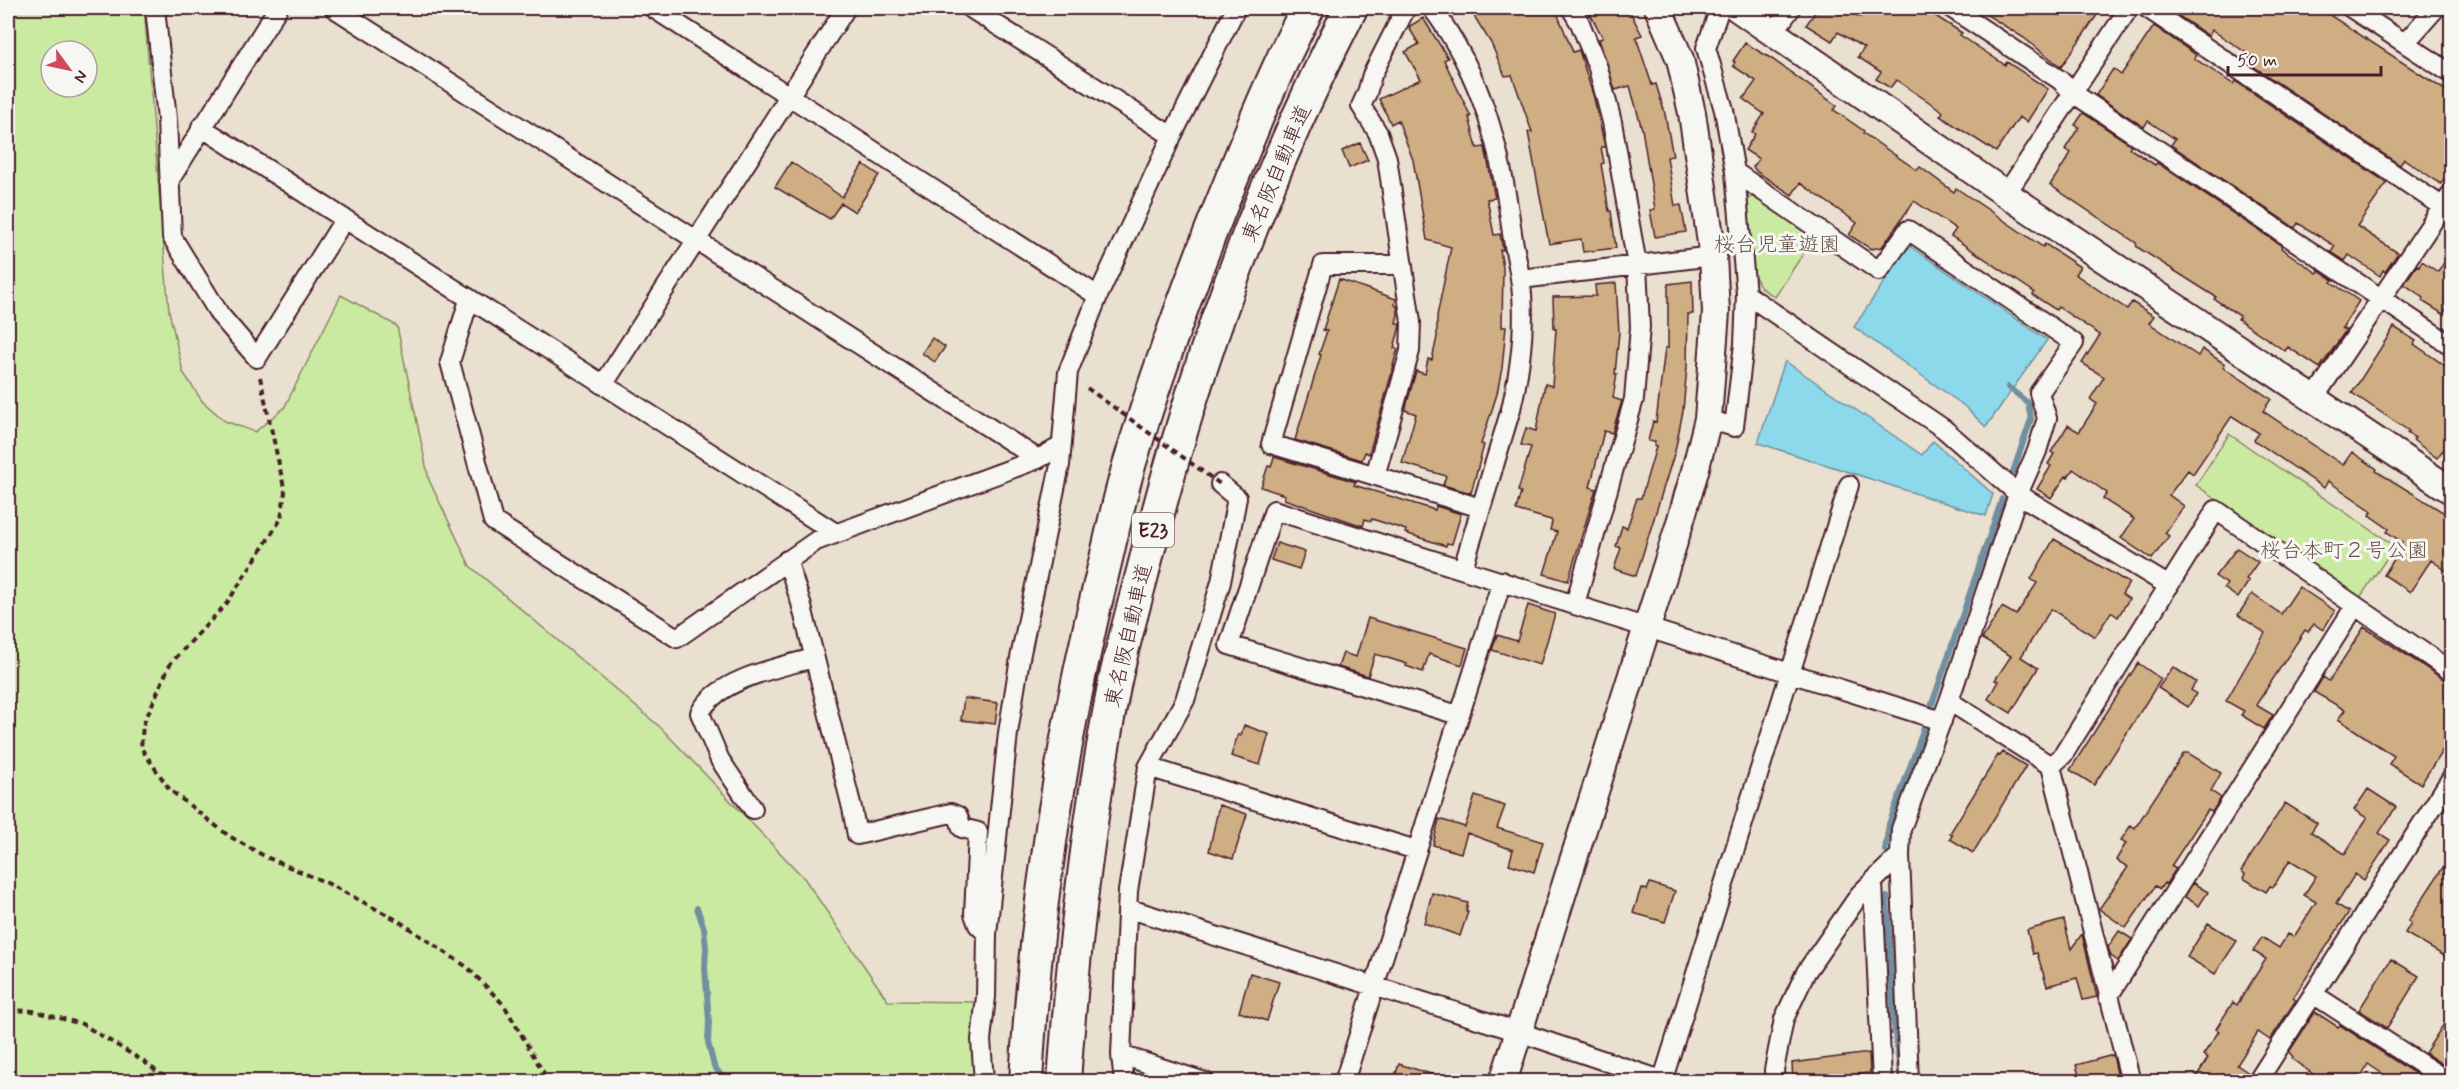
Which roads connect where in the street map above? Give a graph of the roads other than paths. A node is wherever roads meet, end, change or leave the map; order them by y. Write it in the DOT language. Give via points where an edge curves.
graph roads {
  1 [pos="155,8"];
  2 [pos="278,8"];
  3 [pos="334,8"];
  4 [pos="653,8"];
  5 [pos="846,8"];
  6 [pos="970,8"];
  7 [pos="1236,8"];
  8 [pos="1308,8"];
  9 [pos="1351,8"];
  10 [pos="1406,8"];
  11 [pos="1432,8"];
  12 [pos="1571,8"];
  13 [pos="1658,8"];
  14 [pos="1720,8"];
  15 [pos="1737,8"];
  16 [pos="1791,8"];
  17 [pos="1951,8"];
  18 [pos="2129,8"];
  19 [pos="2147,8"];
  20 [pos="2351,8"];
  21 [pos="2436,8"];
  22 [pos="1774,32"];
  23 [pos="2405,43"];
  24 [pos="2451,74"];
  25 [pos="2073,93"];
  26 [pos="790,95"];
  27 [pos="201,128"];
  28 [pos="1172,136"];
  29 [pos="1735,172"];
  30 [pos="168,182"];
  31 [pos="2006,194"];
  32 [pos="2449,204"];
  33 [pos="344,220"];
  34 [pos="696,240"];
  35 [pos="1713,256"];
  36 [pos="1403,265"];
  37 [pos="1637,265"];
  38 [pos="1521,279"];
  39 [pos="1746,294"];
  40 [pos="1098,296"];
  41 [pos="2381,298"];
  42 [pos="469,300"];
  43 [pos="2451,346"];
  44 [pos="603,385"];
  45 [pos="2314,398"];
  46 [pos="1708,419"];
  47 [pos="1061,446"];
  48 [pos="1038,459"];
  49 [pos="1375,476"];
  50 [pos="1220,484"];
  51 [pos="1850,485"];
  52 [pos="2451,491"];
  53 [pos="2018,494"];
  54 [pos="1481,508"];
  55 [pos="834,532"];
  56 [pos="787,560"];
  57 [pos="1462,568"];
  58 [pos="1502,581"];
  59 [pos="2169,586"];
  60 [pos="1575,604"];
  61 [pos="2355,606"];
  62 [pos="1647,628"];
  63 [pos="814,658"];
  64 [pos="2451,672"];
  65 [pos="1790,673"];
  66 [pos="1949,701"];
  67 [pos="1458,715"];
  68 [pos="1939,720"];
  69 [pos="2050,766"];
  70 [pos="1148,767"];
  71 [pos="2451,777"];
  72 [pos="753,809"];
  73 [pos="1416,850"];
  74 [pos="1900,855"];
  75 [pos="1873,883"];
  76 [pos="1127,908"];
  77 [pos="987,934"];
  78 [pos="1374,986"];
  79 [pos="2313,994"];
  80 [pos="2108,997"];
  81 [pos="1519,1032"];
  82 [pos="1121,1056"];
  83 [pos="1664,1081"];
  84 [pos="984,1082"];
  85 [pos="1026,1082"];
  86 [pos="1064,1082"];
  87 [pos="1124,1082"];
  88 [pos="1205,1082"];
  89 [pos="1344,1082"];
  90 [pos="1503,1082"];
  91 [pos="1775,1082"];
  92 [pos="1882,1082"];
  93 [pos="1909,1082"];
  94 [pos="2131,1082"];
  95 [pos="2257,1082"];
  96 [pos="2449,1082"];
  1 -- 30 [label="street" via="167,119"];
  2 -- 27 [label="street"];
  3 -- 34 [label="street"];
  4 -- 26 [label="street"];
  5 -- 26 [label="street"];
  6 -- 28 [label="street"];
  7 -- 28 [label="street"];
  8 -- 85 [label="highway, 東名阪自動車道 / E23" via="1244,147 1198,263 1129,465 1067,730 1035,962"];
  9 -- 86 [label="highway, 東名阪自動車道 / E23" via="1279,162 1215,321 1155,520 1115,683 1095,805 1071,979"];
  10 -- 36 [label="street" via="1361,106 1378,133 1387,158"];
  11 -- 38 [label="street" via="1471,71 1484,101 1501,160"];
  12 -- 37 [label="street" via="1606,96"];
  13 -- 35 [label="street" via="1680,59 1692,113"];
  14 -- 29 [label="street" via="1706,48 1724,111"];
  15 -- 22 [label="street"];
  16 -- 22 [label="street"];
  17 -- 25 [label="street" via="2060,80"];
  18 -- 25 [label="street"];
  19 -- 32 [label="street"];
  20 -- 23 [label="street"];
  21 -- 23 [label="street"];
  22 -- 31 [label="street"];
  23 -- 24 [label="street"];
  25 -- 31 [label="street"];
  25 -- 41 [label="street"];
  26 -- 34 [label="street"];
  26 -- 40 [label="street"];
  27 -- 30 [label="street"];
  27 -- 33 [label="street"];
  28 -- 40 [label="street"];
  29 -- 39 [label="street"];
  29 -- 53 [label="street" via="1879,271 1908,230 2074,343 2039,393 2047,418"];
  30 -- 33 [label="street" via="172,237 220,315 257,358"];
  31 -- 45 [label="street"];
  32 -- 41 [label="street"];
  33 -- 42 [label="street"];
  34 -- 44 [label="street"];
  34 -- 48 [label="street"];
  35 -- 37 [label="street"];
  35 -- 46 [label="street" via="1716,312"];
  36 -- 49 [label="street" via="1411,322 1410,351"];
  36 -- 49 [label="street" via="1323,265 1271,444"];
  37 -- 38 [label="street"];
  37 -- 60 [label="street" via="1640,327 1634,399"];
  38 -- 54 [label="street" via="1523,317 1517,382"];
  39 -- 46 [label="street" via="1734,427"];
  39 -- 53 [label="street" via="1944,429"];
  40 -- 47 [label="street" via="1068,372"];
  41 -- 43 [label="street"];
  41 -- 45 [label="street"];
  42 -- 44 [label="street"];
  42 -- 56 [label="street" via="450,362 493,521 677,638"];
  44 -- 55 [label="street"];
  45 -- 52 [label="street"];
  46 -- 62 [label="street"];
  47 -- 48 [label="street"];
  47 -- 77 [label="street" via="1008,733"];
  48 -- 55 [label="street"];
  49 -- 54 [label="street"];
  50 -- 70 [label="street" via="1237,498 1221,582 1185,700"];
  51 -- 65 [label="street"];
  53 -- 59 [label="street"];
  53 -- 66 [label="street"];
  54 -- 57 [label="street"];
  55 -- 56 [label="street"];
  56 -- 63 [label="street"];
  57 -- 58 [label="street"];
  57 -- 67 [label="street" via="1274,510 1229,645"];
  58 -- 60 [label="street"];
  58 -- 67 [label="street"];
  59 -- 61 [label="street" via="2216,510"];
  59 -- 69 [label="street" via="2062,755"];
  60 -- 62 [label="street"];
  61 -- 64 [label="street"];
  61 -- 80 [label="street"];
  62 -- 65 [label="street"];
  62 -- 81 [label="street"];
  63 -- 72 [label="street" via="769,669 719,690 700,713 720,760"];
  63 -- 77 [label="street" via="857,835 951,813 958,816 962,828 978,832 974,914"];
  65 -- 68 [label="street"];
  65 -- 83 [label="street"];
  66 -- 68 [label="street"];
  66 -- 69 [label="street"];
  67 -- 73 [label="street"];
  68 -- 74 [label="street" via="1901,829"];
  69 -- 80 [label="street"];
  70 -- 73 [label="street"];
  70 -- 76 [label="street"];
  71 -- 79 [label="street"];
  73 -- 78 [label="street"];
  74 -- 75 [label="street"];
  74 -- 93 [label="street"];
  75 -- 91 [label="street" via="1845,914 1794,994 1777,1048"];
  75 -- 92 [label="street"];
  76 -- 78 [label="street"];
  76 -- 82 [label="street"];
  77 -- 84 [label="street" via="981,1040"];
  78 -- 81 [label="street"];
  78 -- 89 [label="street"];
  79 -- 95 [label="street"];
  79 -- 96 [label="street"];
  80 -- 94 [label="street"];
  81 -- 83 [label="street"];
  81 -- 90 [label="street"];
  82 -- 87 [label="street"];
  82 -- 88 [label="street"];
}
